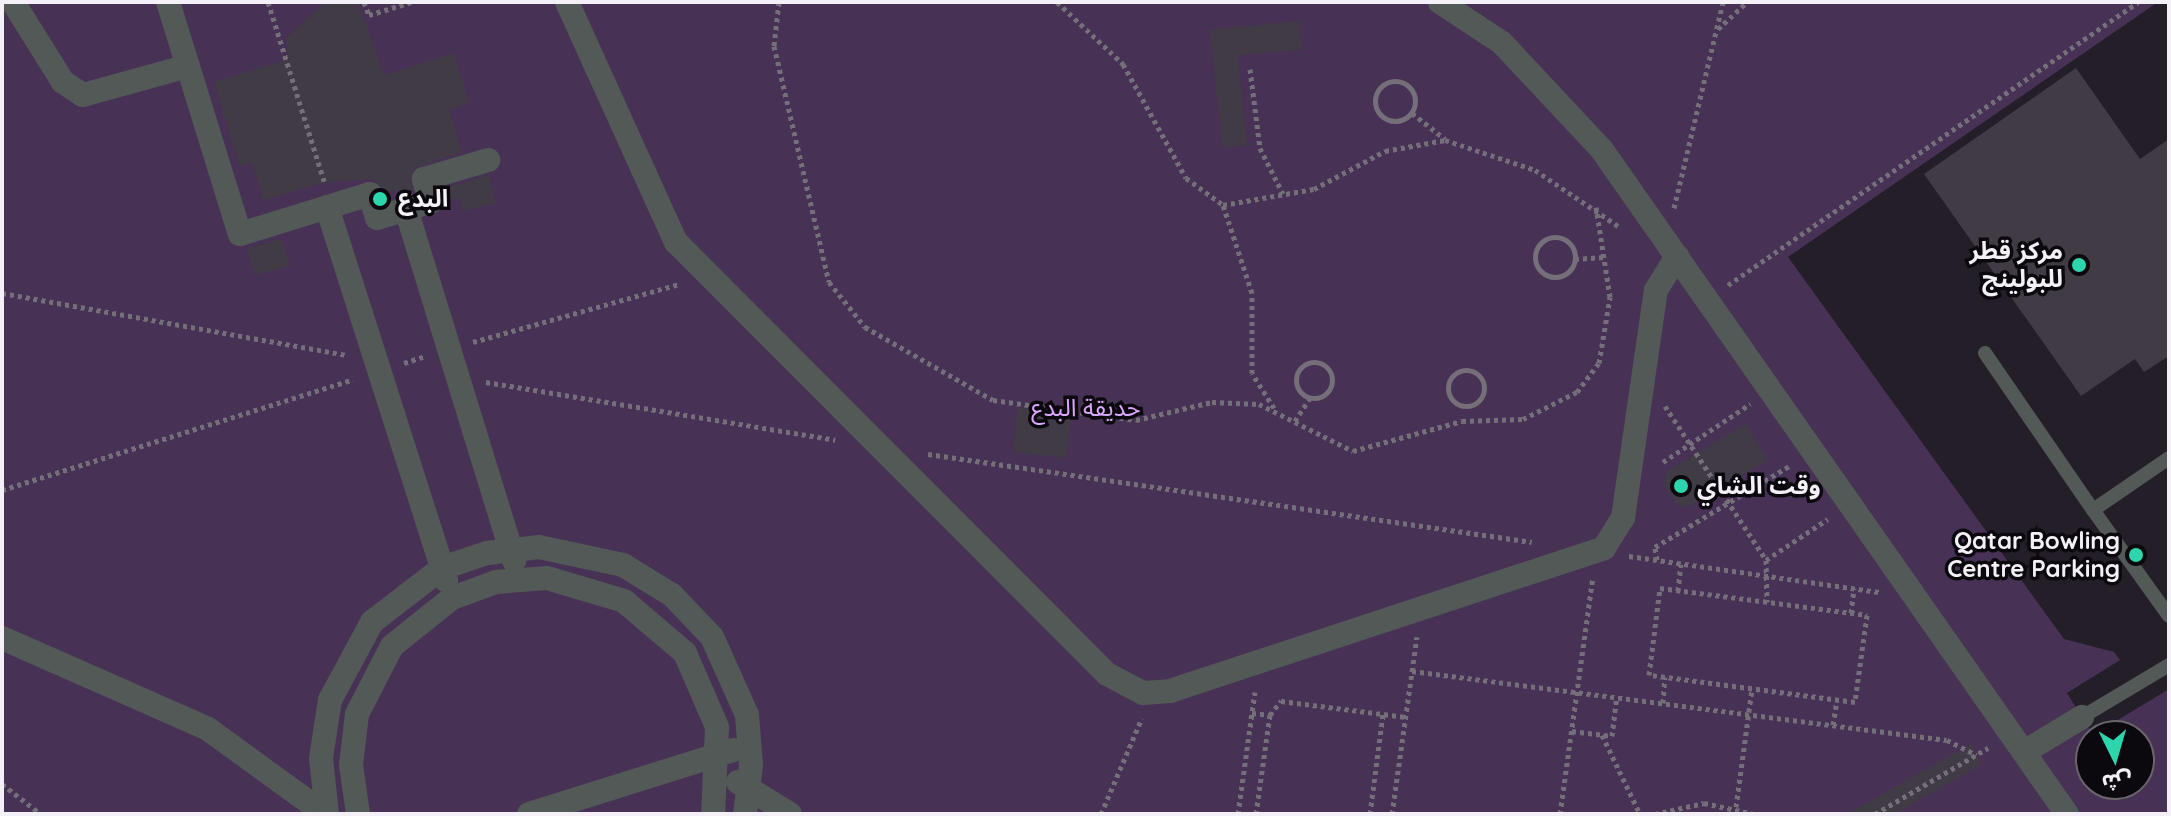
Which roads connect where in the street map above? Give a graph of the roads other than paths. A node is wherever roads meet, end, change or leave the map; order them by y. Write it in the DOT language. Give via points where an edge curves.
graph roads {
  1 [pos="13,2"];
  2 [pos="168,2"];
  3 [pos="567,2"];
  4 [pos="1440,2"];
  5 [pos="188,66"];
  6 [pos="488,160"];
  7 [pos="329,206"];
  8 [pos="406,209"];
  9 [pos="1672,248"];
  10 [pos="1985,353"];
  11 [pos="2169,458"];
  12 [pos="2093,510"];
  13 [pos="510,549"];
  14 [pos="442,568"];
  15 [pos="519,579"];
  16 [pos="452,598"];
  17 [pos="2169,616"];
  18 [pos="2,638"];
  19 [pos="2169,665"];
  20 [pos="2082,717"];
  21 [pos="2018,743"];
  22 [pos="750,744"];
  23 [pos="720,765"];
  24 [pos="750,786"];
  25 [pos="326,814"];
  26 [pos="358,814"];
  27 [pos="529,814"];
  28 [pos="713,814"];
  29 [pos="745,814"];
  30 [pos="790,814"];
  31 [pos="2067,814"];
  1 -- 5 [label="street" via="63,82 83,95"];
  2 -- 5 [label="street"];
  3 -- 9 [label="street" via="676,242 1107,674 1143,693 1258,662 1597,552 1621,526 1656,290"];
  4 -- 9 [label="street" via="1530,69 1602,150"];
  5 -- 7 [label="street" via="240,234"];
  6 -- 8 [label="street" via="424,179 430,202"];
  7 -- 8 [label="street" via="370,194 377,218"];
  7 -- 14 [label="street"];
  8 -- 13 [label="street"];
  9 -- 21 [label="street"];
  10 -- 12 [label="lane"];
  11 -- 12 [label="lane"];
  12 -- 17 [label="lane"];
  13 -- 14 [label="street"];
  13 -- 15 [label="street"];
  13 -- 22 [label="street" via="596,555 672,595 727,662"];
  14 -- 16 [label="street"];
  14 -- 25 [label="street" via="372,622 340,672 323,728"];
  15 -- 16 [label="street"];
  15 -- 23 [label="street" via="600,589 667,632 710,701"];
  16 -- 26 [label="street" via="401,637 365,690 351,765"];
  18 -- 25 [label="street" via="208,729"];
  19 -- 20 [label="lane"];
  20 -- 21 [label="street"];
  21 -- 31 [label="street"];
  22 -- 23 [label="street"];
  22 -- 24 [label="street"];
  23 -- 24 [label="street"];
  23 -- 27 [label="street"];
  23 -- 28 [label="street"];
  24 -- 29 [label="street"];
  24 -- 30 [label="street"];
}
